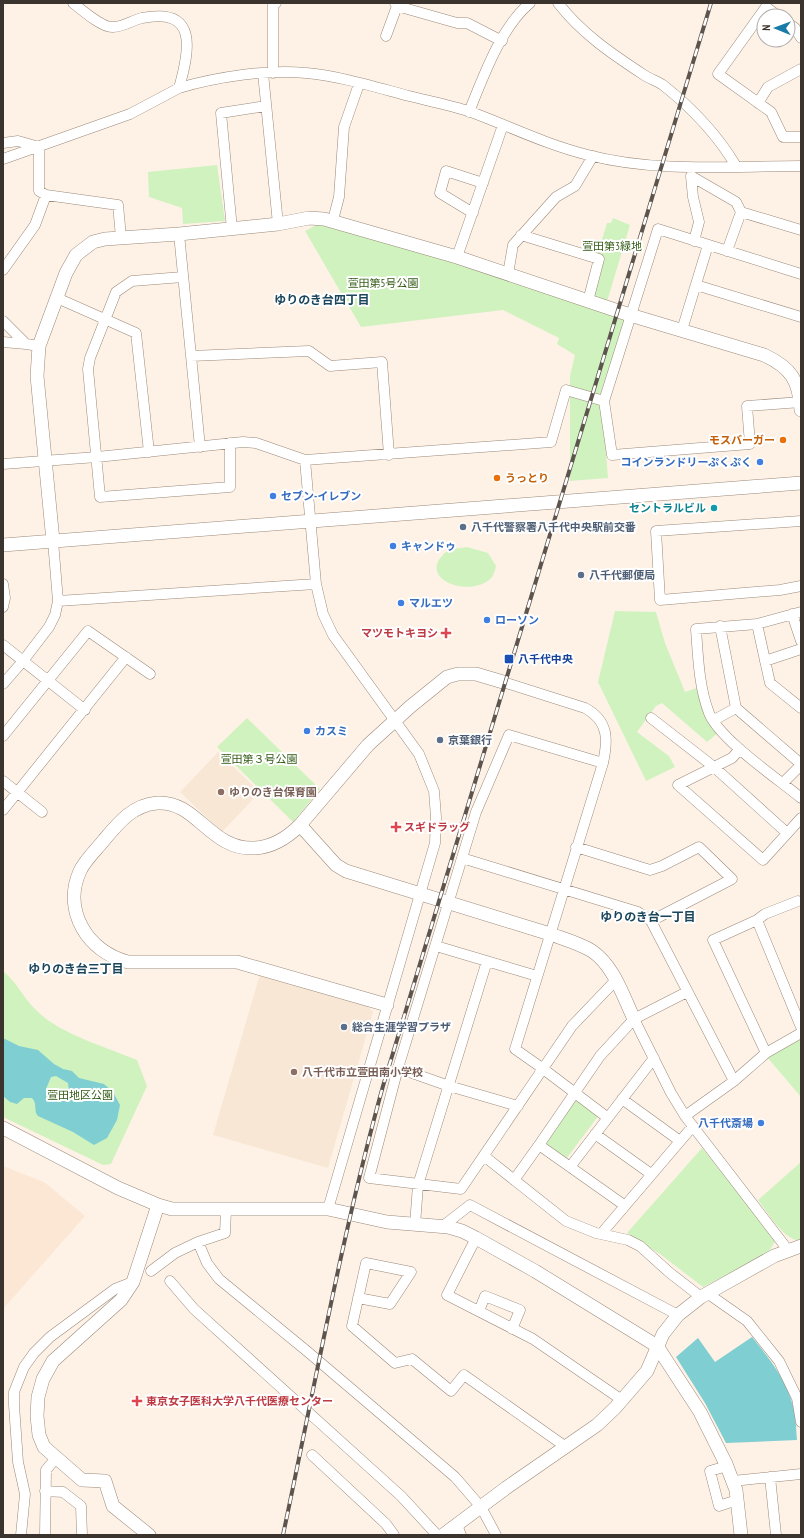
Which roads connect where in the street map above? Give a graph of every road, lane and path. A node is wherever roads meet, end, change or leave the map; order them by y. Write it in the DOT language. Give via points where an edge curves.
graph roads {
  1 [pos="73,3"];
  2 [pos="276,3"];
  3 [pos="558,3"];
  4 [pos="396,4"];
  5 [pos="528,4"];
  6 [pos="756,21"];
  7 [pos="386,36"];
  8 [pos="502,41"];
  9 [pos="801,69"];
  10 [pos="268,73"];
  11 [pos="359,84"];
  12 [pos="179,88"];
  13 [pos="758,103"];
  14 [pos="266,106"];
  15 [pos="469,112"];
  16 [pos="503,125"];
  17 [pos="801,137"];
  18 [pos="3,143"];
  19 [pos="38,147"];
  20 [pos="593,156"];
  21 [pos="3,158"];
  22 [pos="736,166"];
  23 [pos="801,166"];
  24 [pos="483,183"];
  25 [pos="46,194"];
  26 [pos="741,212"];
  27 [pos="473,213"];
  28 [pos="333,220"];
  29 [pos="278,224"];
  30 [pos="232,228"];
  31 [pos="801,230"];
  32 [pos="179,234"];
  33 [pos="521,236"];
  34 [pos="121,237"];
  35 [pos="694,241"];
  36 [pos="708,245"];
  37 [pos="727,251"];
  38 [pos="457,257"];
  39 [pos="3,270"];
  40 [pos="508,274"];
  41 [pos="801,274"];
  42 [pos="183,277"];
  43 [pos="696,285"];
  44 [pos="57,298"];
  45 [pos="588,301"];
  46 [pos="630,315"];
  47 [pos="801,317"];
  48 [pos="104,318"];
  49 [pos="3,321"];
  50 [pos="682,330"];
  51 [pos="3,342"];
  52 [pos="33,345"];
  53 [pos="191,356"];
  54 [pos="604,401"];
  55 [pos="801,405"];
  56 [pos="230,443"];
  57 [pos="200,447"];
  58 [pos="149,452"];
  59 [pos="389,455"];
  60 [pos="97,457"];
  61 [pos="305,460"];
  62 [pos="45,461"];
  63 [pos="3,464"];
  64 [pos="801,483"];
  65 [pos="311,521"];
  66 [pos="801,521"];
  67 [pos="53,541"];
  68 [pos="3,545"];
  69 [pos="3,584"];
  70 [pos="316,584"];
  71 [pos="801,586"];
  72 [pos="58,601"];
  73 [pos="3,607"];
  74 [pos="796,613"];
  75 [pos="757,624"];
  76 [pos="720,626"];
  77 [pos="801,641"];
  78 [pos="3,645"];
  79 [pos="801,649"];
  80 [pos="126,657"];
  81 [pos="765,661"];
  82 [pos="23,662"];
  83 [pos="150,674"];
  84 [pos="48,681"];
  85 [pos="503,682"];
  86 [pos="3,684"];
  87 [pos="736,708"];
  88 [pos="801,708"];
  89 [pos="84,710"];
  90 [pos="650,718"];
  91 [pos="714,720"];
  92 [pos="395,721"];
  93 [pos="3,736"];
  94 [pos="740,748"];
  95 [pos="603,763"];
  96 [pos="801,764"];
  97 [pos="714,767"];
  98 [pos="3,781"];
  99 [pos="783,783"];
  100 [pos="17,792"];
  101 [pos="801,798"];
  102 [pos="3,810"];
  103 [pos="42,812"];
  104 [pos="801,818"];
  105 [pos="300,825"];
  106 [pos="787,833"];
  107 [pos="576,847"];
  108 [pos="462,858"];
  109 [pos="563,889"];
  110 [pos="419,895"];
  111 [pos="798,901"];
  112 [pos="448,904"];
  113 [pos="757,920"];
  114 [pos="652,921"];
  115 [pos="550,934"];
  116 [pos="436,946"];
  117 [pos="487,961"];
  118 [pos="537,976"];
  119 [pos="616,980"];
  120 [pos="687,992"];
  121 [pos="387,1005"];
  122 [pos="634,1019"];
  123 [pos="801,1027"];
  124 [pos="801,1034"];
  125 [pos="766,1052"];
  126 [pos="654,1058"];
  127 [pos="398,1068"];
  128 [pos="542,1068"];
  129 [pos="734,1080"];
  130 [pos="450,1086"];
  131 [pos="574,1092"];
  132 [pos="622,1099"];
  133 [pos="518,1106"];
  134 [pos="686,1116"];
  135 [pos="608,1118"];
  136 [pos="693,1126"];
  137 [pos="3,1128"];
  138 [pos="595,1134"];
  139 [pos="680,1141"];
  140 [pos="539,1145"];
  141 [pos="484,1156"];
  142 [pos="570,1166"];
  143 [pos="651,1174"];
  144 [pos="514,1180"];
  145 [pos="418,1185"];
  146 [pos="158,1205"];
  147 [pos="624,1205"];
  148 [pos="328,1209"];
  149 [pos="226,1210"];
  150 [pos="415,1225"];
  151 [pos="443,1226"];
  152 [pos="601,1234"];
  153 [pos="476,1238"];
  154 [pos="198,1242"];
  155 [pos="795,1248"];
  156 [pos="151,1271"];
  157 [pos="170,1281"];
  158 [pos="133,1282"];
  159 [pos="704,1295"];
  160 [pos="358,1298"];
  161 [pos="479,1312"];
  162 [pos="678,1315"];
  163 [pos="512,1329"];
  164 [pos="657,1346"];
  165 [pos="622,1400"];
  166 [pos="801,1422"];
  167 [pos="566,1447"];
  168 [pos="312,1455"];
  169 [pos="56,1458"];
  170 [pos="727,1466"];
  171 [pos="801,1474"];
  172 [pos="770,1477"];
  173 [pos="733,1481"];
  174 [pos="45,1491"];
  175 [pos="737,1500"];
  176 [pos="481,1507"];
  177 [pos="459,1530"];
  178 [pos="21,1535"];
  179 [pos="45,1535"];
  180 [pos="82,1535"];
  181 [pos="149,1535"];
  182 [pos="394,1535"];
  183 [pos="437,1535"];
  184 [pos="443,1535"];
  185 [pos="496,1535"];
  186 [pos="740,1535"];
  187 [pos="776,1535"];
  1 -- 12 [label="street" via="104,25 113,28 142,18 159,16 173,17 182,24 188,39"];
  2 -- 10 [label="street" via="273,5"];
  3 -- 22 [label="street" via="571,21 598,44 661,84 700,117 723,144"];
  4 -- 7 [label="street"];
  4 -- 8 [label="street" via="457,23 467,23"];
  5 -- 8 [label="street" via="519,12"];
  6 -- 13 [label="street" via="718,74"];
  8 -- 15 [label="street" via="482,79"];
  9 -- 13 [label="street" via="768,87"];
  10 -- 11 [label="street" via="308,73"];
  10 -- 12 [label="street" via="197,82"];
  10 -- 14 [label="street"];
  11 -- 15 [label="street"];
  11 -- 28 [label="street" via="344,128 339,197"];
  12 -- 19 [label="street" via="130,114"];
  13 -- 17 [label="street" via="771,112 783,136"];
  14 -- 29 [label="street"];
  14 -- 30 [label="street" via="220,113"];
  15 -- 16 [label="street"];
  16 -- 20 [label="street"];
  16 -- 24 [label="street"];
  18 -- 19 [label="street" via="18,141"];
  19 -- 21 [label="street"];
  19 -- 25 [label="street" via="39,191"];
  20 -- 22 [label="street" via="622,162 687,167"];
  20 -- 33 [label="street" via="575,186 556,198"];
  22 -- 23 [label="street"];
  24 -- 27 [label="street"];
  24 -- 27 [label="street" via="446,171 440,193"];
  25 -- 34 [label="street" via="118,205"];
  25 -- 39 [label="street" via="35,225"];
  26 -- 31 [label="street"];
  26 -- 35 [label="street" via="736,202 691,176 699,222"];
  26 -- 37 [label="street"];
  27 -- 38 [label="street"];
  28 -- 29 [label="street" via="309,218"];
  28 -- 38 [label="street"];
  29 -- 30 [label="street"];
  30 -- 32 [label="street"];
  32 -- 34 [label="street"];
  32 -- 42 [label="street"];
  33 -- 40 [label="street" via="513,245"];
  33 -- 45 [label="street" via="600,259"];
  34 -- 44 [label="street" via="93,242 76,255"];
  35 -- 36 [label="street"];
  35 -- 46 [label="street" via="658,229"];
  36 -- 37 [label="street"];
  36 -- 43 [label="street"];
  37 -- 41 [label="street"];
  38 -- 40 [label="street"];
  40 -- 45 [label="street"];
  42 -- 48 [label="street" via="132,282 116,292"];
  42 -- 53 [label="street"];
  43 -- 47 [label="street"];
  43 -- 50 [label="street"];
  44 -- 48 [label="street"];
  44 -- 52 [label="street"];
  45 -- 46 [label="street"];
  46 -- 50 [label="street"];
  46 -- 54 [label="street"];
  48 -- 58 [label="street" via="136,332"];
  48 -- 60 [label="street" via="88,369"];
  49 -- 52 [label="street"];
  50 -- 55 [label="street" via="776,361 791,374 800,392"];
  51 -- 52 [label="street"];
  52 -- 62 [label="street"];
  53 -- 57 [label="street"];
  53 -- 59 [label="street" via="309,351 330,366 382,362"];
  54 -- 55 [label="street" via="612,455 750,444 747,406"];
  54 -- 59 [label="street" via="566,390 551,442"];
  56 -- 57 [label="street"];
  56 -- 60 [label="street" via="230,487 100,498"];
  56 -- 61 [label="street" via="256,443"];
  57 -- 58 [label="street"];
  58 -- 60 [label="street"];
  59 -- 61 [label="street"];
  60 -- 62 [label="street"];
  61 -- 65 [label="street"];
  62 -- 63 [label="street"];
  62 -- 67 [label="street"];
  64 -- 65 [label="street"];
  65 -- 67 [label="street"];
  65 -- 70 [label="street"];
  66 -- 71 [label="street" via="656,531 660,600"];
  67 -- 68 [label="street"];
  67 -- 72 [label="street"];
  69 -- 73 [label="street"];
  70 -- 72 [label="street"];
  70 -- 92 [label="street" via="323,614 333,635"];
  72 -- 82 [label="street" via="49,627"];
  74 -- 75 [label="street"];
  74 -- 77 [label="street"];
  75 -- 76 [label="street"];
  75 -- 81 [label="street"];
  76 -- 87 [label="street"];
  76 -- 91 [label="street" via="696,629 698,667 710,714"];
  78 -- 82 [label="street"];
  79 -- 81 [label="street"];
  80 -- 83 [label="street"];
  80 -- 84 [label="street" via="88,631"];
  80 -- 89 [label="street"];
  81 -- 88 [label="street" via="770,683"];
  82 -- 84 [label="street"];
  82 -- 86 [label="street"];
  84 -- 89 [label="street"];
  84 -- 93 [label="street"];
  85 -- 92 [label="street" via="476,674 447,677"];
  85 -- 95 [label="street" via="591,712 600,721 605,732 607,744"];
  87 -- 91 [label="street"];
  87 -- 96 [label="street"];
  89 -- 100 [label="street"];
  90 -- 97 [label="street"];
  91 -- 94 [label="street" via="725,736"];
  92 -- 105 [label="street" via="368,745"];
  92 -- 110 [label="street" via="419,754 434,791 435,843"];
  94 -- 97 [label="street" via="732,758"];
  94 -- 99 [label="street"];
  95 -- 107 [label="street"];
  95 -- 108 [label="street" via="509,735 476,812"];
  96 -- 99 [label="street"];
  97 -- 106 [label="street"];
  97 -- 106 [label="street" via="678,785 762,860"];
  98 -- 100 [label="street"];
  99 -- 101 [label="street"];
  100 -- 102 [label="street"];
  100 -- 103 [label="street"];
  104 -- 106 [label="street"];
  105 -- 110 [label="street" via="336,865 346,871"];
  105 -- 121 [label="street" via="275,843 261,848 249,848 228,843 175,805 157,803 137,808 116,825 80,871 75,902 85,935 105,954 128,962 238,962"];
  107 -- 109 [label="street"];
  107 -- 114 [label="street" via="650,870 699,847 732,879"];
  108 -- 109 [label="street"];
  108 -- 112 [label="street"];
  109 -- 114 [label="street" via="638,912"];
  109 -- 115 [label="street"];
  110 -- 112 [label="street"];
  110 -- 121 [label="street"];
  111 -- 113 [label="street" via="765,914"];
  112 -- 115 [label="street"];
  112 -- 116 [label="street"];
  113 -- 123 [label="street"];
  113 -- 125 [label="street" via="714,940"];
  114 -- 120 [label="street"];
  115 -- 118 [label="street"];
  115 -- 119 [label="street" via="575,942 594,952"];
  116 -- 117 [label="street"];
  116 -- 127 [label="street"];
  117 -- 118 [label="street"];
  117 -- 130 [label="street"];
  118 -- 128 [label="street" via="515,1049"];
  119 -- 122 [label="street"];
  119 -- 128 [label="street" via="572,1026"];
  120 -- 122 [label="street"];
  120 -- 129 [label="street"];
  121 -- 148 [label="street"];
  122 -- 126 [label="street"];
  122 -- 131 [label="street" via="600,1056"];
  124 -- 125 [label="street"];
  125 -- 129 [label="street"];
  126 -- 132 [label="street"];
  126 -- 134 [label="street" via="671,1093"];
  127 -- 130 [label="street"];
  127 -- 145 [label="street" via="369,1178"];
  128 -- 131 [label="street"];
  128 -- 133 [label="street"];
  129 -- 134 [label="street"];
  130 -- 133 [label="street"];
  130 -- 145 [label="street"];
  131 -- 135 [label="street"];
  131 -- 140 [label="street"];
  132 -- 135 [label="street"];
  132 -- 139 [label="street"];
  133 -- 141 [label="street"];
  134 -- 136 [label="street"];
  135 -- 138 [label="street"];
  136 -- 139 [label="street"];
  136 -- 155 [label="street"];
  137 -- 146 [label="street" via="118,1188"];
  138 -- 142 [label="street"];
  138 -- 143 [label="street"];
  139 -- 143 [label="street"];
  140 -- 142 [label="street"];
  140 -- 144 [label="street"];
  141 -- 144 [label="street"];
  141 -- 145 [label="street" via="461,1189"];
  142 -- 147 [label="street"];
  143 -- 147 [label="street"];
  144 -- 152 [label="street" via="566,1221"];
  145 -- 150 [label="street"];
  146 -- 149 [label="street" via="178,1209"];
  146 -- 158 [label="street"];
  147 -- 152 [label="street"];
  148 -- 149 [label="street"];
  148 -- 150 [label="street" via="387,1222"];
  149 -- 154 [label="street" via="225,1233"];
  150 -- 151 [label="street"];
  151 -- 153 [label="street"];
  151 -- 162 [label="street" via="470,1205"];
  152 -- 159 [label="street" via="628,1240 640,1246 670,1273"];
  153 -- 161 [label="street" via="447,1295"];
  153 -- 164 [label="street"];
  154 -- 156 [label="street" via="175,1253"];
  154 -- 176 [label="street" via="207,1263 219,1279 455,1477"];
  155 -- 159 [label="street" via="774,1256"];
  157 -- 183 [label="street" via="194,1309 401,1496"];
  158 -- 169 [label="street" via="121,1300 53,1362 43,1378 38,1397 39,1435 44,1447"];
  158 -- 178 [label="street" via="115,1289 50,1337 24,1367 14,1392 18,1462 25,1494"];
  159 -- 162 [label="street"];
  159 -- 166 [label="street" via="747,1321 779,1361 797,1398"];
  160 -- 160 [label="street" via="366,1263 412,1272 390,1304"];
  160 -- 167 [label="street" via="352,1326 395,1363 412,1359 452,1392 464,1375"];
  161 -- 163 [label="street"];
  161 -- 163 [label="street" via="486,1296 520,1310"];
  162 -- 164 [label="street"];
  163 -- 165 [label="street" via="533,1340"];
  164 -- 165 [label="street" via="647,1371"];
  164 -- 170 [label="street" via="700,1412"];
  165 -- 167 [label="street" via="597,1425"];
  167 -- 176 [label="street"];
  168 -- 182 [label="street" via="386,1524"];
  169 -- 174 [label="street" via="46,1470"];
  169 -- 181 [label="street" via="82,1480 105,1481 113,1506"];
  170 -- 173 [label="street"];
  170 -- 175 [label="street" via="710,1471 719,1506"];
  171 -- 172 [label="street"];
  172 -- 173 [label="street"];
  172 -- 187 [label="street"];
  173 -- 175 [label="street"];
  174 -- 179 [label="street"];
  174 -- 180 [label="street" via="63,1492 81,1506"];
  175 -- 186 [label="street"];
  176 -- 177 [label="street"];
  176 -- 185 [label="street"];
  177 -- 184 [label="street"];
}
